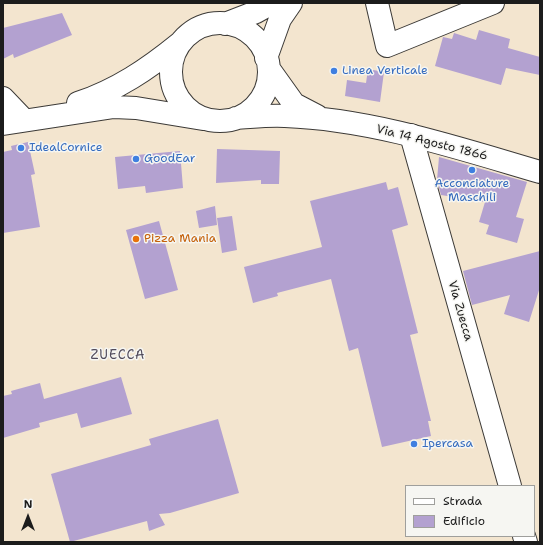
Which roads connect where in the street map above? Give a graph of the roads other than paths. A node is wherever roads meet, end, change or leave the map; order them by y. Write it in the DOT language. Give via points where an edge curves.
graph roads {
  1 [pos="272,3"];
  2 [pos="291,3"];
  3 [pos="376,3"];
  4 [pos="493,3"];
  5 [pos="225,24"];
  6 [pos="193,32"];
  7 [pos="268,63"];
  8 [pos="3,98"];
  9 [pos="236,118"];
  10 [pos="206,119"];
  11 [pos="323,119"];
  12 [pos="24,120"];
  13 [pos="3,124"];
  14 [pos="411,135"];
  15 [pos="540,172"];
  16 [pos="510,485"];
  1 -- 5 [label="main road"];
  2 -- 7 [label="main road" via="280,19"];
  3 -- 4 [label="main road" via="387,46"];
  5 -- 6 [label="main road" via="208,25"];
  5 -- 7 [label="main road" via="242,28 255,38 265,52"];
  6 -- 10 [label="main road" via="180,43 173,57 171,73 174,88 181,102 192,112"];
  6 -- 12 [label="main road" via="140,74 117,88"];
  7 -- 9 [label="main road" via="267,86 261,100 250,111"];
  7 -- 11 [label="main road, Via 14 Agosto 1866" via="294,104"];
  8 -- 12 [label="main road"];
  9 -- 10 [label="main road" via="221,121"];
  9 -- 11 [label="main road, Via 14 Agosto 1866" via="284,116"];
  10 -- 12 [label="main road" via="114,107"];
  11 -- 14 [label="main road, Via 14 Agosto 1866"];
  12 -- 13 [label="main road"];
  14 -- 15 [label="main road, Via 14 Agosto 1866"];
  14 -- 16 [label="main road, Via Zuecca"];
}
